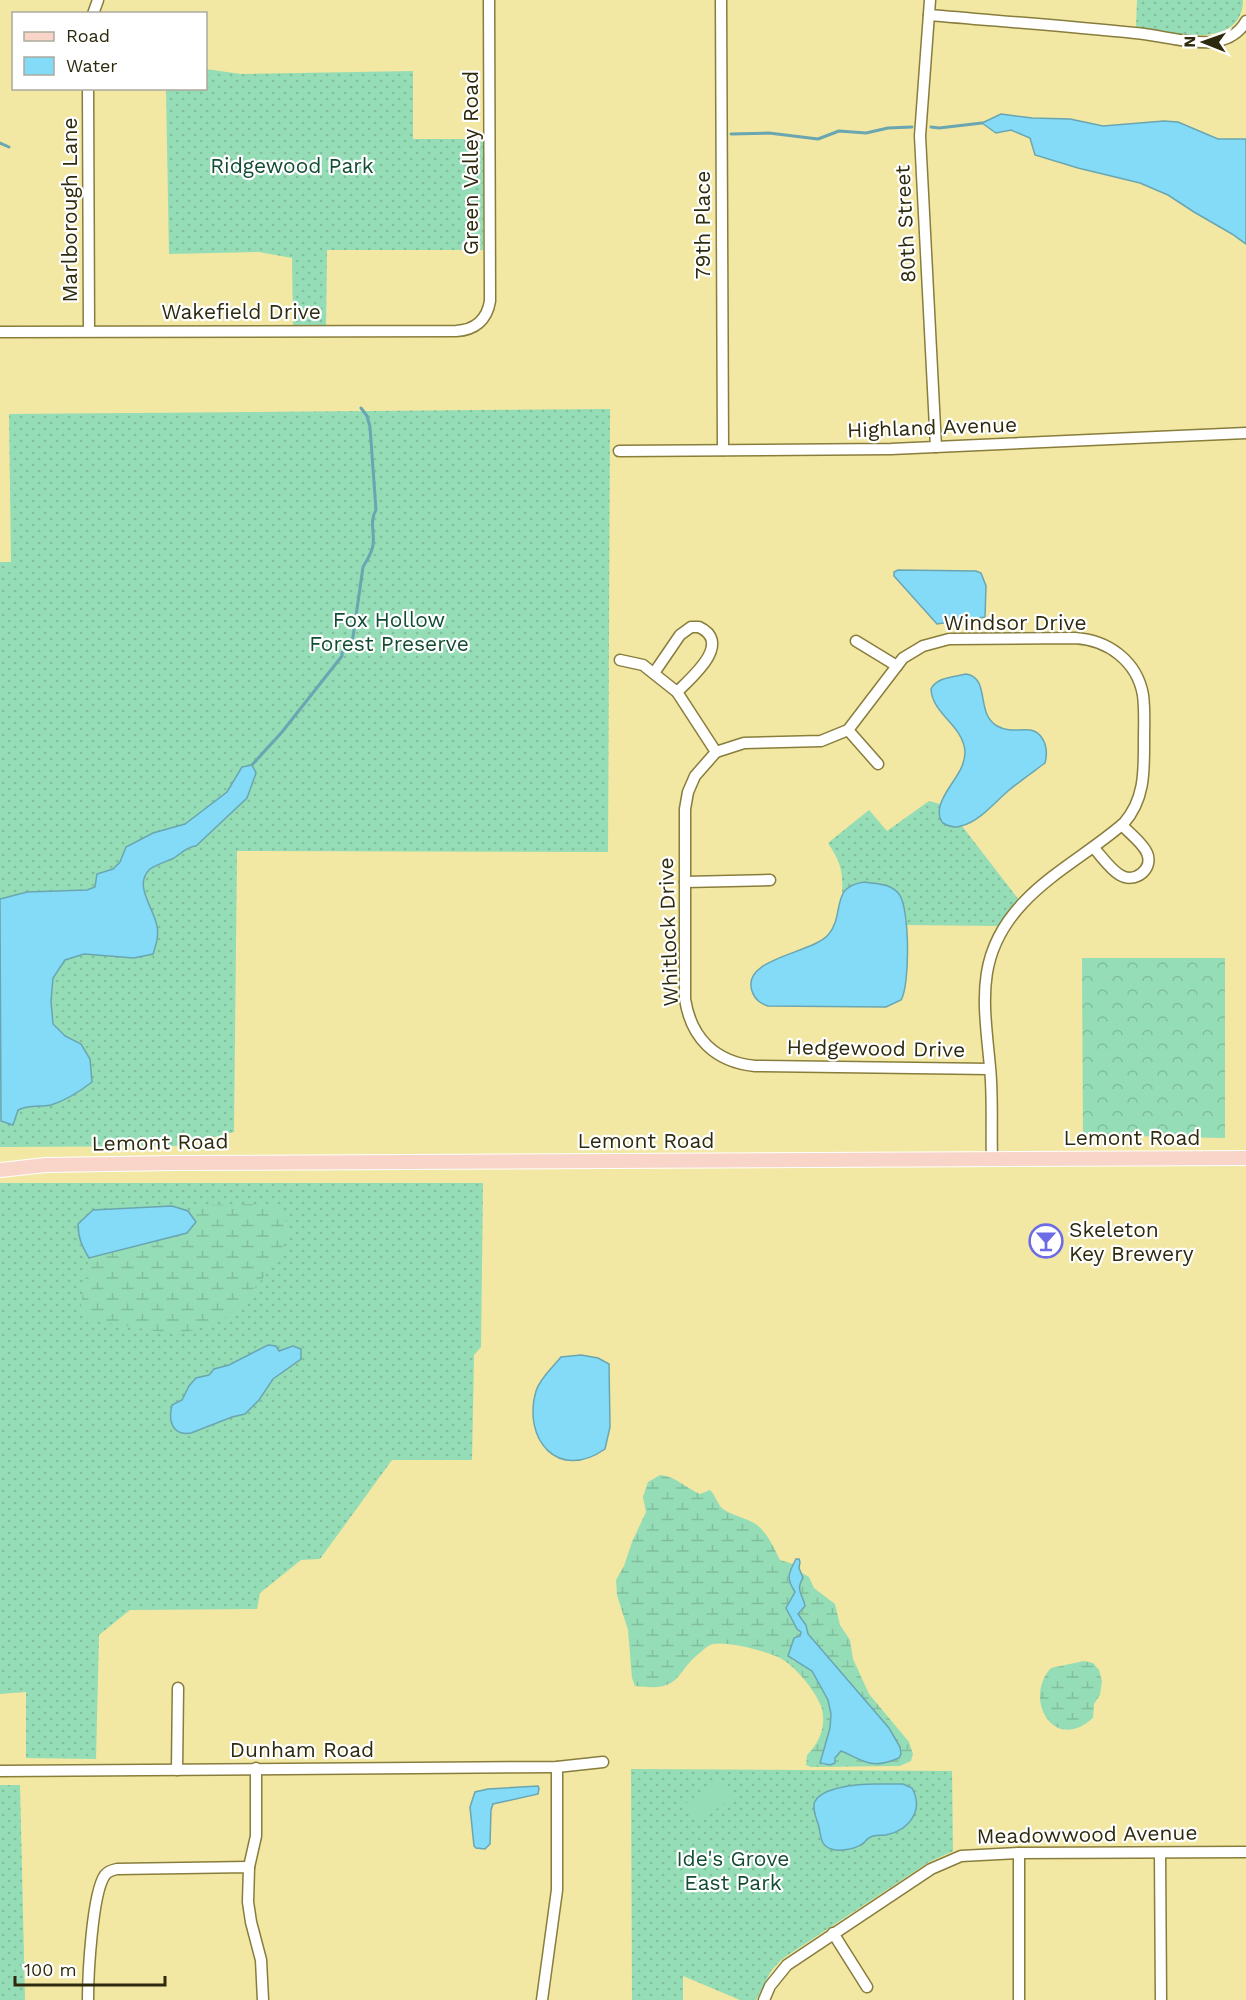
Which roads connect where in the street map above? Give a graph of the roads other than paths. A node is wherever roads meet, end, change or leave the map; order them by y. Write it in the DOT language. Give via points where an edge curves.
graph roads {
  1 [pos="489,0"];
  2 [pos="721,0"];
  3 [pos="930,0"];
  4 [pos="929,15"];
  5 [pos="1244,25"];
  6 [pos="88,90"];
  7 [pos="480,323"];
  8 [pos="89,331"];
  9 [pos="0,332"];
  10 [pos="1246,433"];
  11 [pos="936,447"];
  12 [pos="723,450"];
  13 [pos="619,451"];
  14 [pos="856,641"];
  15 [pos="620,660"];
  16 [pos="897,666"];
  17 [pos="654,673"];
  18 [pos="677,692"];
  19 [pos="848,730"];
  20 [pos="716,753"];
  21 [pos="878,764"];
  22 [pos="1122,825"];
  23 [pos="1094,848"];
  24 [pos="770,880"];
  25 [pos="685,882"];
  26 [pos="762,1066"];
  27 [pos="990,1069"];
  28 [pos="1246,1158"];
  29 [pos="992,1159"];
  30 [pos="0,1160"];
  31 [pos="46,1165"];
  32 [pos="0,1170"];
  33 [pos="178,1688"];
  34 [pos="603,1762"];
  35 [pos="556,1767"];
  36 [pos="256,1768"];
  37 [pos="0,1770"];
  38 [pos="177,1770"];
  39 [pos="1246,1852"];
  40 [pos="1019,1853"];
  41 [pos="1160,1853"];
  42 [pos="249,1868"];
  43 [pos="833,1933"];
  44 [pos="867,1987"];
  45 [pos="88,2000"];
  46 [pos="263,2000"];
  47 [pos="542,2000"];
  48 [pos="764,2000"];
  49 [pos="1019,2000"];
  50 [pos="1161,2000"];
  1 -- 7 [label="street, Green Valley Road" via="490,301"];
  2 -- 12 [label="street, 79th Place"];
  3 -- 4 [label="street, 80th Street"];
  4 -- 5 [label="street" via="1197,41 1223,40"];
  4 -- 11 [label="street, 80th Street" via="920,136"];
  6 -- 8 [label="street, Marlborough Lane"];
  7 -- 8 [label="street, Wakefield Drive" via="456,331"];
  8 -- 9 [label="street, Wakefield Drive"];
  10 -- 11 [label="street, Highland Avenue"];
  11 -- 12 [label="street, Highland Avenue"];
  12 -- 13 [label="street, Highland Avenue"];
  14 -- 16 [label="street"];
  15 -- 17 [label="street" via="643,665"];
  16 -- 19 [label="street, Windsor Drive"];
  16 -- 22 [label="street, Windsor Drive" via="923,646 949,639 1075,638 1095,641 1124,656 1139,680 1144,705 1144,773 1141,794"];
  17 -- 18 [label="street"];
  17 -- 18 [label="street" via="685,630 707,630 711,637 710,655"];
  18 -- 20 [label="street"];
  19 -- 20 [label="street" via="821,741 744,743"];
  19 -- 21 [label="street"];
  20 -- 25 [label="street, Whitlock Drive" via="689,788 685,810"];
  22 -- 23 [label="street, Windsor Drive"];
  22 -- 23 [label="street" via="1147,851 1149,862 1145,871 1135,878 1122,876"];
  23 -- 27 [label="street, Windsor Drive" via="1024,902 994,946 984,989"];
  24 -- 25 [label="street"];
  25 -- 26 [label="street, Whitlock Drive" via="686,999 691,1021 700,1040 724,1058"];
  26 -- 27 [label="street, Hedgewood Drive"];
  27 -- 29 [label="street, Windsor Drive"];
  28 -- 29 [label="main road, Lemont Road"];
  29 -- 31 [label="main road, Lemont Road"];
  30 -- 31 [label="main road, Lemont Road"];
  31 -- 32 [label="main road, Lemont Road"];
  33 -- 38 [label="street"];
  34 -- 35 [label="street, Dunham Road"];
  35 -- 36 [label="street, Dunham Road"];
  35 -- 47 [label="street" via="557,1890"];
  36 -- 38 [label="street, Dunham Road"];
  36 -- 42 [label="street" via="256,1836"];
  37 -- 38 [label="street, Dunham Road"];
  39 -- 41 [label="street, Meadowwood Avenue"];
  40 -- 41 [label="street, Meadowwood Avenue"];
  40 -- 43 [label="street, Meadowwood Avenue" via="973,1854 948,1861"];
  40 -- 49 [label="street"];
  41 -- 50 [label="street"];
  42 -- 45 [label="street" via="117,1869 106,1873 95,1917"];
  42 -- 46 [label="street" via="249,1912 261,1960"];
  43 -- 44 [label="street"];
  43 -- 48 [label="street, Meadowwood Avenue" via="787,1965"];
}
